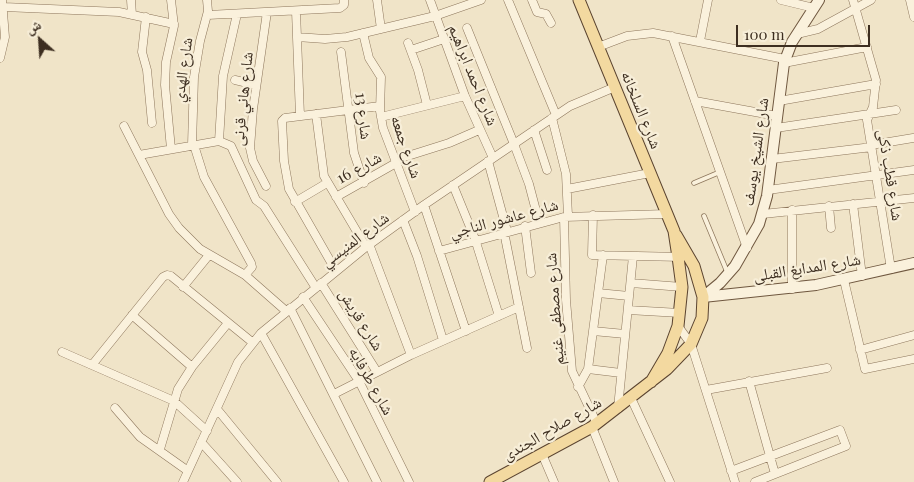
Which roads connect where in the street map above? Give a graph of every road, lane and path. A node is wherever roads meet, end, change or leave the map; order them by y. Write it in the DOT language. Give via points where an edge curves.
graph roads {
  1 [pos="131,0"];
  2 [pos="171,0"];
  3 [pos="208,0"];
  4 [pos="344,0"];
  5 [pos="377,0"];
  6 [pos="430,0"];
  7 [pos="481,0"];
  8 [pos="508,0"];
  9 [pos="532,0"];
  10 [pos="579,0"];
  11 [pos="708,0"];
  12 [pos="781,0"];
  13 [pos="853,0"];
  14 [pos="871,0"];
  15 [pos="910,0"];
  16 [pos="3,4"];
  17 [pos="816,4"];
  18 [pos="856,8"];
  19 [pos="296,11"];
  20 [pos="267,12"];
  21 [pos="237,14"];
  22 [pos="132,15"];
  23 [pos="208,15"];
  24 [pos="435,16"];
  25 [pos="914,16"];
  26 [pos="146,17"];
  27 [pos="551,23"];
  28 [pos="174,24"];
  29 [pos="467,28"];
  30 [pos="381,29"];
  31 [pos="363,33"];
  32 [pos="797,34"];
  33 [pos="672,36"];
  34 [pos="297,37"];
  35 [pos="444,39"];
  36 [pos="700,41"];
  37 [pos="598,47"];
  38 [pos="867,47"];
  39 [pos="341,52"];
  40 [pos="0,58"];
  41 [pos="785,61"];
  42 [pos="235,80"];
  43 [pos="876,84"];
  44 [pos="256,85"];
  45 [pos="615,88"];
  46 [pos="465,96"];
  47 [pos="696,101"];
  48 [pos="779,101"];
  49 [pos="380,106"];
  50 [pos="427,106"];
  51 [pos="348,110"];
  52 [pos="896,110"];
  53 [pos="316,114"];
  54 [pos="870,114"];
  55 [pos="300,116"];
  56 [pos="554,116"];
  57 [pos="777,116"];
  58 [pos="380,117"];
  59 [pos="152,123"];
  60 [pos="124,126"];
  61 [pos="776,128"];
  62 [pos="479,130"];
  63 [pos="534,130"];
  64 [pos="913,138"];
  65 [pos="219,140"];
  66 [pos="514,144"];
  67 [pos="193,145"];
  68 [pos="871,146"];
  69 [pos="171,149"];
  70 [pos="139,155"];
  71 [pos="491,160"];
  72 [pos="772,160"];
  73 [pos="395,162"];
  74 [pos="547,170"];
  75 [pos="914,170"];
  76 [pos="720,172"];
  77 [pos="650,173"];
  78 [pos="876,177"];
  79 [pos="328,183"];
  80 [pos="364,183"];
  81 [pos="694,183"];
  82 [pos="453,185"];
  83 [pos="266,186"];
  84 [pos="567,189"];
  85 [pos="768,190"];
  86 [pos="336,197"];
  87 [pos="914,198"];
  88 [pos="880,201"];
  89 [pos="296,202"];
  90 [pos="853,204"];
  91 [pos="424,205"];
  92 [pos="829,206"];
  93 [pos="792,210"];
  94 [pos="415,212"];
  95 [pos="667,214"];
  96 [pos="763,214"];
  97 [pos="592,215"];
  98 [pos="566,216"];
  99 [pos="704,216"];
  100 [pos="403,220"];
  101 [pos="539,222"];
  102 [pos="525,226"];
  103 [pos="831,228"];
  104 [pos="506,231"];
  105 [pos="674,232"];
  106 [pos="475,239"];
  107 [pos="367,246"];
  108 [pos="747,248"];
  109 [pos="439,251"];
  110 [pos="209,254"];
  111 [pos="603,255"];
  112 [pos="633,256"];
  113 [pos="684,257"];
  114 [pos="914,263"];
  115 [pos="891,269"];
  116 [pos="336,271"];
  117 [pos="531,273"];
  118 [pos="245,275"];
  119 [pos="728,275"];
  120 [pos="862,276"];
  121 [pos="844,280"];
  122 [pos="630,284"];
  123 [pos="318,285"];
  124 [pos="183,287"];
  125 [pos="682,287"];
  126 [pos="792,289"];
  127 [pos="598,293"];
  128 [pos="629,296"];
  129 [pos="304,297"];
  130 [pos="703,297"];
  131 [pos="519,307"];
  132 [pos="288,310"];
  133 [pos="628,310"];
  134 [pos="680,314"];
  135 [pos="132,315"];
  136 [pos="499,316"];
  137 [pos="228,323"];
  138 [pos="678,326"];
  139 [pos="593,330"];
  140 [pos="466,331"];
  141 [pos="260,333"];
  142 [pos="625,334"];
  143 [pos="914,334"];
  144 [pos="444,340"];
  145 [pos="252,342"];
  146 [pos="691,344"];
  147 [pos="528,348"];
  148 [pos="860,350"];
  149 [pos="62,352"];
  150 [pos="411,355"];
  151 [pos="914,359"];
  152 [pos="92,365"];
  153 [pos="192,367"];
  154 [pos="827,368"];
  155 [pos="588,369"];
  156 [pos="377,372"];
  157 [pos="621,373"];
  158 [pos="359,381"];
  159 [pos="749,381"];
  160 [pos="651,382"];
  161 [pos="578,388"];
  162 [pos="706,390"];
  163 [pos="334,394"];
  164 [pos="631,398"];
  165 [pos="174,401"];
  166 [pos="114,408"];
  167 [pos="217,408"];
  168 [pos="618,410"];
  169 [pos="594,426"];
  170 [pos="207,431"];
  171 [pos="201,442"];
  172 [pos="160,449"];
  173 [pos="542,454"];
  174 [pos="770,456"];
  175 [pos="188,471"];
  176 [pos="731,471"];
  177 [pos="775,474"];
  178 [pos="496,481"];
  179 [pos="183,482"];
  180 [pos="237,482"];
  181 [pos="277,482"];
  182 [pos="344,482"];
  183 [pos="377,482"];
  184 [pos="409,482"];
  185 [pos="554,482"];
  186 [pos="614,482"];
  187 [pos="670,482"];
  188 [pos="735,482"];
  189 [pos="755,482"];
  1 -- 22 [label="street"];
  2 -- 28 [label="street"];
  3 -- 23 [label="street, شارع الهدي"];
  4 -- 19 [label="street" via="340,8"];
  5 -- 30 [label="street"];
  6 -- 24 [label="street, شارع احمد ابراهيم"];
  7 -- 24 [label="street"];
  8 -- 56 [label="street, شارع مصطفى غنيم"];
  9 -- 27 [label="street" via="537,12 546,14"];
  10 -- 37 [label="main road, شارع السلخانه"];
  11 -- 36 [label="street"];
  12 -- 17 [label="street"];
  13 -- 18 [label="street, شارع قطب ذكى"];
  14 -- 18 [label="street"];
  15 -- 25 [label="street"];
  16 -- 22 [label="street"];
  16 -- 40 [label="street" via="4,44"];
  17 -- 32 [label="street, شارع الشيخ يوسف"];
  18 -- 32 [label="street" via="818,30"];
  18 -- 38 [label="street, شارع قطب ذكى"];
  19 -- 20 [label="street"];
  19 -- 34 [label="street"];
  20 -- 21 [label="street"];
  20 -- 44 [label="street, شارع هاني قرنى"];
  21 -- 23 [label="street"];
  21 -- 65 [label="street" via="223,76"];
  22 -- 26 [label="street"];
  23 -- 67 [label="street, شارع الهدي" via="194,77"];
  24 -- 30 [label="street"];
  24 -- 35 [label="street, شارع احمد ابراهيم"];
  26 -- 28 [label="street"];
  26 -- 59 [label="street" via="141,48 147,70"];
  28 -- 69 [label="street" via="165,73"];
  29 -- 66 [label="street"];
  30 -- 31 [label="street"];
  31 -- 34 [label="street" via="334,39"];
  31 -- 49 [label="street, شارع جمعه" via="369,58 381,77"];
  32 -- 41 [label="street, شارع الشيخ يوسف"];
  33 -- 36 [label="street"];
  33 -- 37 [label="street" via="639,32"];
  33 -- 47 [label="street"];
  34 -- 55 [label="street"];
  35 -- 46 [label="street, شارع احمد ابراهيم"];
  35 -- 50 [label="street" via="410,47"];
  36 -- 41 [label="street"];
  37 -- 45 [label="main road, شارع السلخانه"];
  38 -- 41 [label="street"];
  38 -- 43 [label="street, شارع قطب ذكى"];
  39 -- 51 [label="street, شارع 13"];
  41 -- 48 [label="street, شارع الشيخ يوسف"];
  42 -- 44 [label="street"];
  43 -- 48 [label="street"];
  43 -- 54 [label="street, شارع قطب ذكى"];
  44 -- 83 [label="street, شارع هاني قرنى" via="251,155"];
  45 -- 56 [label="street, شارع المنيسي" via="585,98"];
  45 -- 77 [label="main road, شارع السلخانه"];
  46 -- 50 [label="street"];
  46 -- 62 [label="street, شارع احمد ابراهيم"];
  47 -- 57 [label="street"];
  47 -- 76 [label="street"];
  48 -- 57 [label="street, شارع الشيخ يوسف"];
  49 -- 51 [label="street"];
  49 -- 58 [label="street, شارع جمعه"];
  50 -- 58 [label="street"];
  51 -- 53 [label="street"];
  51 -- 80 [label="street, شارع 13" via="354,153"];
  52 -- 54 [label="street"];
  53 -- 55 [label="street"];
  53 -- 79 [label="street" via="322,167"];
  54 -- 61 [label="street"];
  54 -- 68 [label="street, شارع قطب ذكى" via="867,120"];
  55 -- 89 [label="street" via="285,118 282,123 286,176"];
  56 -- 63 [label="street, شارع المنيسي"];
  56 -- 84 [label="street, شارع مصطفى غنيم"];
  57 -- 61 [label="street, شارع الشيخ يوسف"];
  58 -- 73 [label="street, شارع جمعه"];
  60 -- 70 [label="street"];
  61 -- 72 [label="street, شارع الشيخ يوسف"];
  62 -- 71 [label="street, شارع احمد ابراهيم"];
  62 -- 73 [label="street, شارع 16"];
  63 -- 66 [label="street, شارع المنيسي"];
  63 -- 74 [label="street"];
  64 -- 68 [label="street"];
  65 -- 67 [label="street"];
  65 -- 123 [label="street, شارع قريش" via="231,146 256,200 264,206"];
  66 -- 71 [label="street, شارع المنيسي"];
  66 -- 101 [label="street"];
  67 -- 69 [label="street"];
  67 -- 118 [label="street, شارع الهدي" via="204,177 251,263"];
  68 -- 72 [label="street"];
  68 -- 78 [label="street, شارع قطب ذكى"];
  69 -- 70 [label="street"];
  70 -- 110 [label="street" via="179,228"];
  71 -- 82 [label="street, شارع المنيسي"];
  71 -- 104 [label="street, شارع احمد ابراهيم"];
  72 -- 85 [label="street, شارع الشيخ يوسف"];
  73 -- 80 [label="street, شارع 16"];
  73 -- 94 [label="street, شارع جمعه"];
  75 -- 78 [label="street"];
  76 -- 81 [label="lane"];
  76 -- 108 [label="street"];
  77 -- 84 [label="street"];
  77 -- 95 [label="main road, شارع السلخانه"];
  78 -- 85 [label="street"];
  78 -- 88 [label="street, شارع قطب ذكى"];
  79 -- 86 [label="street"];
  79 -- 89 [label="street"];
  80 -- 86 [label="street, شارع 16"];
  82 -- 91 [label="street, شارع المنيسي"];
  82 -- 106 [label="street"];
  84 -- 98 [label="street, شارع مصطفى غنيم"];
  85 -- 96 [label="street, شارع الشيخ يوسف"];
  86 -- 107 [label="street"];
  87 -- 88 [label="street"];
  88 -- 90 [label="street"];
  88 -- 115 [label="street, شارع قطب ذكى"];
  89 -- 116 [label="street"];
  90 -- 92 [label="street"];
  90 -- 120 [label="street"];
  91 -- 94 [label="street, شارع المنيسي"];
  91 -- 109 [label="street"];
  92 -- 93 [label="street"];
  92 -- 103 [label="street"];
  93 -- 96 [label="street"];
  93 -- 126 [label="street"];
  94 -- 100 [label="street, شارع المنيسي"];
  95 -- 97 [label="street, شارع عاشور الناجي"];
  95 -- 105 [label="main road, شارع السلخانه"];
  96 -- 108 [label="street, شارع الشيخ يوسف"];
  97 -- 98 [label="street, شارع عاشور الناجي"];
  97 -- 111 [label="street" via="591,253"];
  98 -- 101 [label="street, شارع عاشور الناجي"];
  98 -- 161 [label="street, شارع مصطفى غنيم" via="566,300 572,371"];
  99 -- 119 [label="lane"];
  100 -- 107 [label="street, شارع المنيسي"];
  100 -- 144 [label="street"];
  101 -- 102 [label="street, شارع عاشور الناجي"];
  102 -- 104 [label="street, شارع عاشور الناجي"];
  102 -- 117 [label="street"];
  104 -- 106 [label="street, شارع عاشور الناجي"];
  104 -- 131 [label="street, شارع احمد ابراهيم"];
  105 -- 113 [label="main road, شارع صلاح الجندى"];
  106 -- 109 [label="street, شارع عاشور الناجي"];
  106 -- 136 [label="street"];
  107 -- 116 [label="street, شارع المنيسي"];
  107 -- 150 [label="street"];
  108 -- 119 [label="street, شارع الشيخ يوسف"];
  109 -- 140 [label="street"];
  110 -- 118 [label="street"];
  110 -- 124 [label="street"];
  111 -- 112 [label="street"];
  111 -- 127 [label="street"];
  112 -- 113 [label="street"];
  112 -- 122 [label="street"];
  113 -- 125 [label="main road, شارع صلاح الجندى"];
  113 -- 130 [label="main road, شارع صلاح الجندى"];
  114 -- 115 [label="street, شارع المدابغ القبلى"];
  115 -- 120 [label="street, شارع المدابغ القبلى"];
  116 -- 123 [label="street, شارع المنيسي"];
  118 -- 132 [label="street"];
  119 -- 130 [label="street, شارع الشيخ يوسف"];
  120 -- 121 [label="street, شارع المدابغ القبلى"];
  121 -- 126 [label="street, شارع المدابغ القبلى"];
  121 -- 148 [label="street"];
  122 -- 125 [label="street"];
  122 -- 128 [label="street"];
  123 -- 129 [label="street, شارع المنيسي"];
  123 -- 156 [label="street, شارع قريش"];
  124 -- 135 [label="street" via="171,276 163,277"];
  124 -- 137 [label="street"];
  125 -- 134 [label="main road, شارع صلاح الجندى"];
  126 -- 130 [label="street, شارع المدابغ القبلى"];
  127 -- 128 [label="street"];
  127 -- 139 [label="street"];
  128 -- 133 [label="street"];
  129 -- 132 [label="street, شارع المنيسي"];
  129 -- 158 [label="street, شارع طرفايه"];
  130 -- 146 [label="main road, شارع صلاح الجندى" via="702,318"];
  131 -- 136 [label="street"];
  131 -- 147 [label="street, شارع احمد ابراهيم"];
  132 -- 141 [label="street, شارع المنيسي"];
  132 -- 163 [label="street"];
  133 -- 134 [label="street"];
  133 -- 142 [label="street"];
  134 -- 138 [label="main road, شارع صلاح الجندى"];
  135 -- 152 [label="street"];
  135 -- 153 [label="street"];
  136 -- 140 [label="street"];
  137 -- 145 [label="street"];
  137 -- 153 [label="street"];
  138 -- 146 [label="street"];
  138 -- 160 [label="main road, شارع صلاح الجندى" via="668,353"];
  139 -- 142 [label="street"];
  139 -- 155 [label="street"];
  140 -- 144 [label="street"];
  141 -- 145 [label="street, شارع المنيسي"];
  141 -- 182 [label="street"];
  142 -- 157 [label="street"];
  143 -- 148 [label="street"];
  144 -- 150 [label="street"];
  145 -- 167 [label="street, شارع المنيسي" via="238,362"];
  146 -- 160 [label="main road, شارع صلاح الجندى" via="680,358"];
  146 -- 162 [label="street"];
  148 -- 151 [label="street" via="867,370"];
  149 -- 152 [label="street"];
  150 -- 156 [label="street"];
  152 -- 165 [label="street"];
  153 -- 165 [label="street"];
  154 -- 159 [label="street"];
  155 -- 157 [label="street"];
  155 -- 161 [label="street"];
  156 -- 158 [label="street"];
  157 -- 168 [label="street"];
  158 -- 163 [label="street"];
  158 -- 184 [label="street, شارع طرفايه"];
  159 -- 162 [label="street"];
  159 -- 174 [label="street"];
  160 -- 164 [label="main road, شارع صلاح الجندى"];
  161 -- 169 [label="street, شارع مصطفى غنيم"];
  162 -- 176 [label="street"];
  163 -- 183 [label="street"];
  164 -- 168 [label="main road, شارع صلاح الجندى"];
  164 -- 187 [label="street"];
  165 -- 170 [label="street"];
  165 -- 172 [label="street"];
  166 -- 172 [label="street" via="140,437"];
  167 -- 170 [label="street, شارع المنيسي"];
  167 -- 181 [label="street"];
  168 -- 169 [label="main road, شارع صلاح الجندى"];
  169 -- 173 [label="main road, شارع صلاح الجندى"];
  169 -- 186 [label="street, شارع مصطفى غنيم"];
  170 -- 171 [label="street, شارع المنيسي"];
  171 -- 175 [label="street, شارع المنيسي"];
  171 -- 180 [label="street"];
  172 -- 175 [label="street"];
  173 -- 178 [label="main road, شارع صلاح الجندى"];
  173 -- 185 [label="street"];
  174 -- 176 [label="street"];
  174 -- 177 [label="street"];
  174 -- 177 [label="street" via="840,430 846,446"];
  175 -- 179 [label="street, شارع المنيسي"];
  176 -- 188 [label="street"];
  177 -- 189 [label="street"];
}
